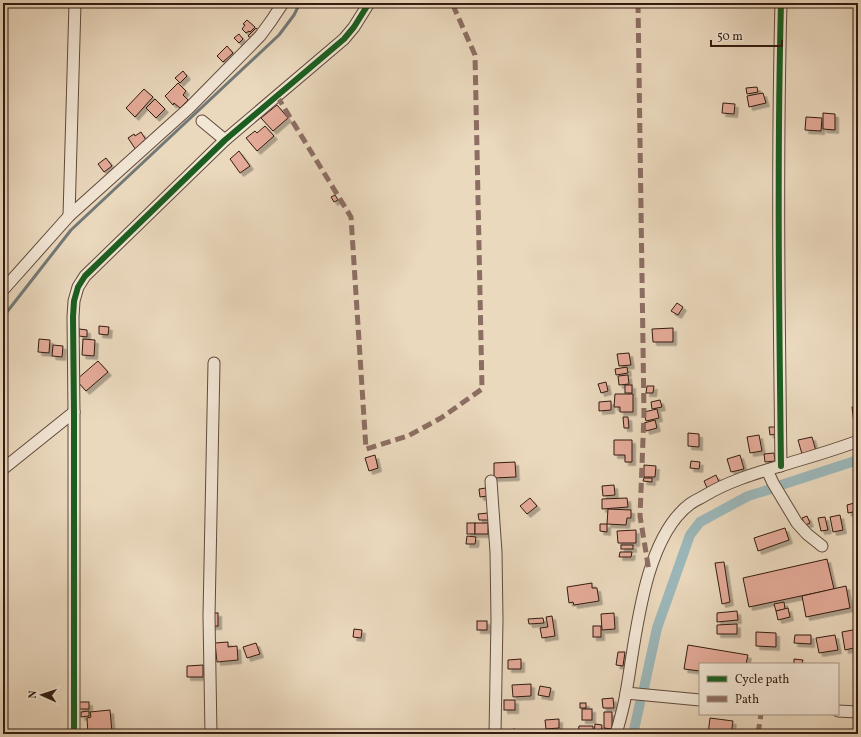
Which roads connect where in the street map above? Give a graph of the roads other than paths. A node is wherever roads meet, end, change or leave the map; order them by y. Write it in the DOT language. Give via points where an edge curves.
graph roads {
  1 [pos="75,3"];
  2 [pos="283,3"];
  3 [pos="369,3"];
  4 [pos="781,3"];
  5 [pos="202,121"];
  6 [pos="225,140"];
  7 [pos="69,216"];
  8 [pos="3,290"];
  9 [pos="214,363"];
  10 [pos="74,412"];
  11 [pos="858,441"];
  12 [pos="781,466"];
  13 [pos="3,469"];
  14 [pos="767,470"];
  15 [pos="491,481"];
  16 [pos="822,546"];
  17 [pos="626,693"];
  18 [pos="699,700"];
  19 [pos="839,711"];
  20 [pos="858,712"];
  21 [pos="74,734"];
  22 [pos="211,734"];
  23 [pos="495,734"];
  24 [pos="616,734"];
  1 -- 7 [label="street"];
  2 -- 7 [label="street" via="260,36 190,110"];
  3 -- 6 [label="street" via="344,39"];
  4 -- 12 [label="street" via="778,242"];
  5 -- 6 [label="street"];
  6 -- 10 [label="street" via="85,276 78,287 73,317"];
  7 -- 8 [label="street"];
  9 -- 22 [label="street" via="209,616"];
  10 -- 13 [label="street"];
  10 -- 21 [label="street"];
  11 -- 12 [label="street"];
  12 -- 14 [label="street"];
  14 -- 16 [label="street" via="797,523"];
  14 -- 17 [label="street" via="730,483 690,504 677,516 666,532 650,571"];
  15 -- 23 [label="street" via="496,552"];
  17 -- 18 [label="street"];
  17 -- 24 [label="street"];
  19 -- 20 [label="street"];
}
